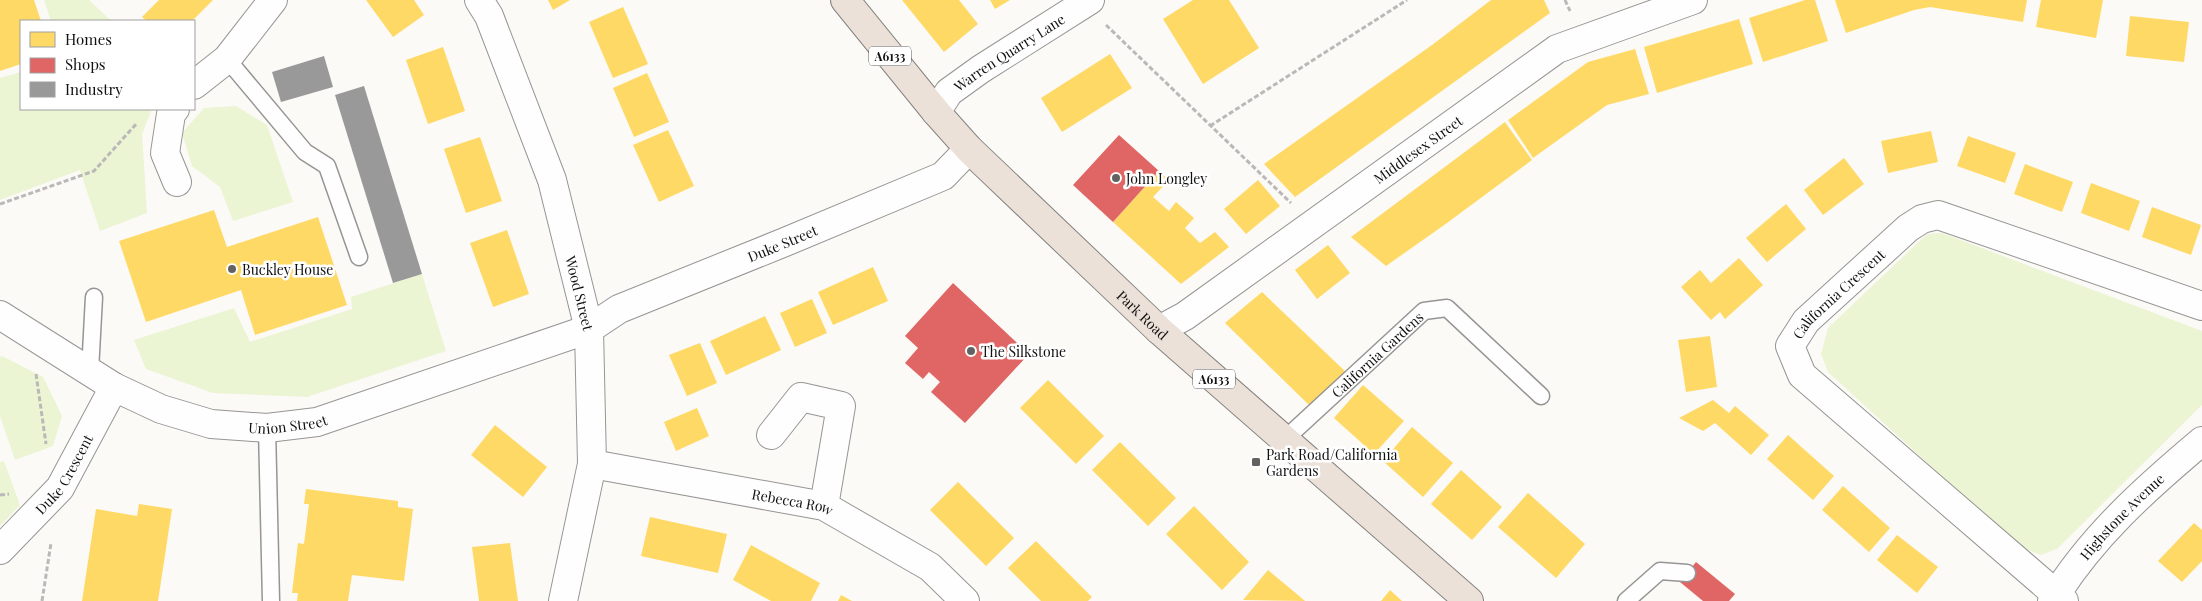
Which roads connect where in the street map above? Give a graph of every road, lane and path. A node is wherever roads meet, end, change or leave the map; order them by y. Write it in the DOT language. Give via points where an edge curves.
graph roads {
  1 [pos="273,0"];
  2 [pos="479,0"];
  3 [pos="845,0"];
  4 [pos="1407,0"];
  5 [pos="1693,0"];
  6 [pos="1086,2"];
  7 [pos="227,58"];
  8 [pos="195,84"];
  9 [pos="175,110"];
  10 [pos="936,112"];
  11 [pos="144,116"];
  12 [pos="1210,126"];
  13 [pos="969,149"];
  14 [pos="176,182"];
  15 [pos="0,204"];
  16 [pos="1313,224"];
  17 [pos="359,258"];
  18 [pos="94,297"];
  19 [pos="2202,306"];
  20 [pos="0,315"];
  21 [pos="590,329"];
  22 [pos="1159,330"];
  23 [pos="30,334"];
  24 [pos="90,371"];
  25 [pos="114,387"];
  26 [pos="1541,396"];
  27 [pos="267,428"];
  28 [pos="771,435"];
  29 [pos="1283,441"];
  30 [pos="2202,441"];
  31 [pos="592,464"];
  32 [pos="60,488"];
  33 [pos="824,506"];
  34 [pos="0,550"];
  35 [pos="1687,573"];
  36 [pos="2057,599"];
  37 [pos="271,601"];
  38 [pos="563,601"];
  39 [pos="965,601"];
  40 [pos="1468,601"];
  41 [pos="1626,601"];
  1 -- 7 [label="street"];
  2 -- 21 [label="street, Wood Street" via="489,16 552,180"];
  3 -- 10 [label="highway, Park Road / A6133"];
  4 -- 12 [label="path"];
  5 -- 16 [label="street, Middlesex Street" via="1557,49"];
  6 -- 10 [label="street, Warren Quarry Lane" via="948,92"];
  6 -- 12 [label="path"];
  7 -- 8 [label="street"];
  7 -- 17 [label="lane" via="305,152 327,166"];
  9 -- 14 [label="street" via="165,153"];
  10 -- 13 [label="highway, Park Road / A6133"];
  11 -- 15 [label="path" via="94,171"];
  12 -- 16 [label="path"];
  13 -- 21 [label="street, Duke Street" via="943,176 619,309"];
  13 -- 22 [label="highway, Park Road / A6133"];
  16 -- 22 [label="street, Middlesex Street" via="1184,316"];
  18 -- 24 [label="lane"];
  19 -- 36 [label="street, California Crescent" via="1938,215 1922,219 1908,228 1806,321 1790,346 1802,375"];
  20 -- 23 [label="street, Union Street"];
  21 -- 27 [label="street, Union Street" via="317,422"];
  21 -- 31 [label="street, Wood Street"];
  22 -- 29 [label="highway, Park Road / A6133"];
  23 -- 24 [label="street, Union Street"];
  23 -- 32 [label="path" via="47,447"];
  24 -- 25 [label="street, Union Street"];
  25 -- 27 [label="street, Union Street" via="161,409 211,424"];
  25 -- 32 [label="street, Duke Crescent"];
  26 -- 29 [label="lane, California Gardens" via="1447,308 1424,311"];
  27 -- 37 [label="lane"];
  28 -- 33 [label="street" via="801,397 841,406"];
  29 -- 40 [label="highway, Park Road / A6133"];
  30 -- 36 [label="street, Highstone Avenue" via="2153,482 2086,550"];
  31 -- 33 [label="street, Rebecca Row"];
  31 -- 38 [label="street, Wood Street"];
  32 -- 34 [label="street, Duke Crescent"];
  33 -- 39 [label="street, Rebecca Row" via="930,567"];
  35 -- 41 [label="lane" via="1660,571"];
}
